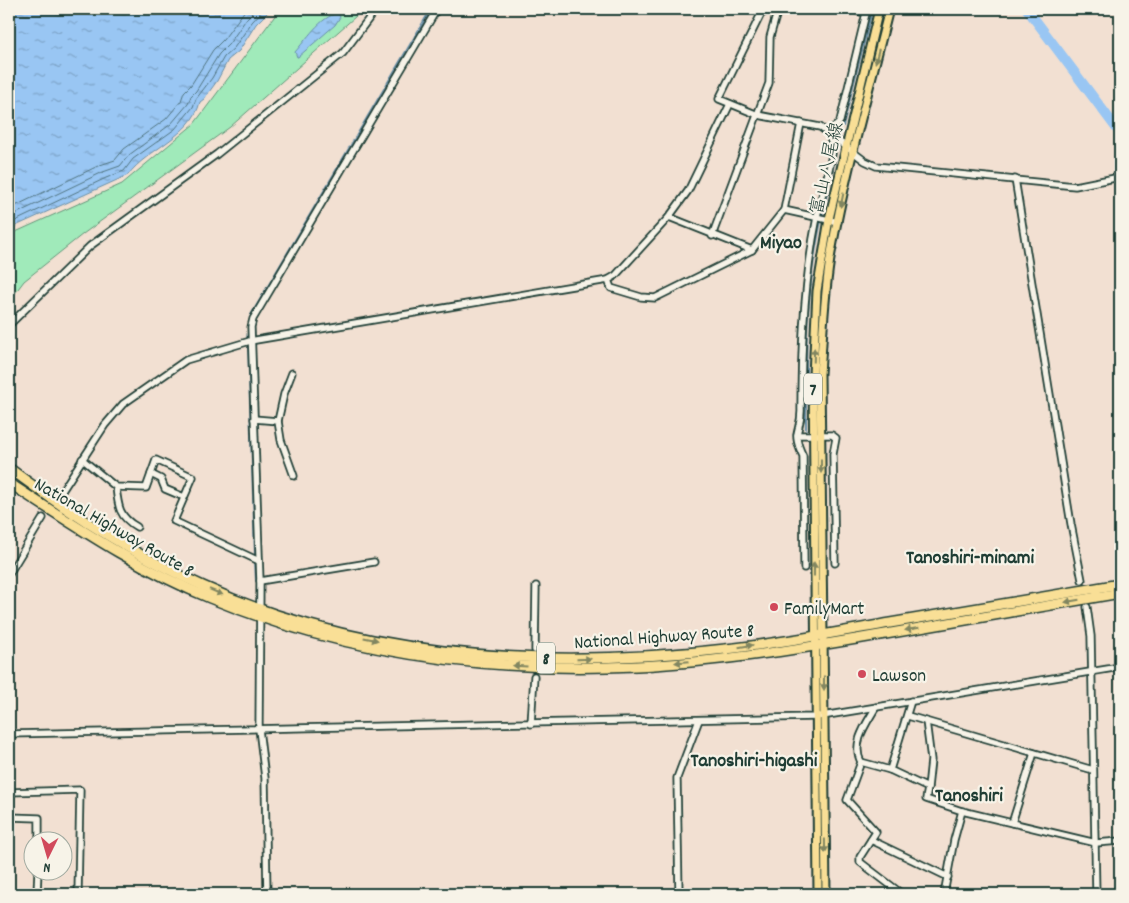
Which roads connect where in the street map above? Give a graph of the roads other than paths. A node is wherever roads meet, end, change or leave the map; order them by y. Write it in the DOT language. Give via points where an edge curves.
graph roads {
  1 [pos="376,9"];
  2 [pos="437,9"];
  3 [pos="770,9"];
  4 [pos="778,9"];
  5 [pos="848,9"];
  6 [pos="879,9"];
  7 [pos="890,9"];
  8 [pos="867,10"];
  9 [pos="730,104"];
  10 [pos="758,115"];
  11 [pos="801,122"];
  12 [pos="830,134"];
  13 [pos="846,146"];
  14 [pos="853,152"];
  15 [pos="1120,177"];
  16 [pos="1015,179"];
  17 [pos="784,210"];
  18 [pos="669,217"];
  19 [pos="817,217"];
  20 [pos="829,219"];
  21 [pos="838,222"];
  22 [pos="712,236"];
  23 [pos="752,250"];
  24 [pos="608,280"];
  25 [pos="9,325"];
  26 [pos="250,341"];
  27 [pos="292,374"];
  28 [pos="254,419"];
  29 [pos="278,421"];
  30 [pos="797,436"];
  31 [pos="817,436"];
  32 [pos="82,460"];
  33 [pos="9,468"];
  34 [pos="151,474"];
  35 [pos="294,476"];
  36 [pos="9,483"];
  37 [pos="116,487"];
  38 [pos="60,494"];
  39 [pos="184,496"];
  40 [pos="43,518"];
  41 [pos="137,526"];
  42 [pos="260,562"];
  43 [pos="374,562"];
  44 [pos="835,563"];
  45 [pos="804,568"];
  46 [pos="9,574"];
  47 [pos="1082,580"];
  48 [pos="260,581"];
  49 [pos="1120,584"];
  50 [pos="536,586"];
  51 [pos="1120,593"];
  52 [pos="1087,607"];
  53 [pos="260,613"];
  54 [pos="819,635"];
  55 [pos="820,645"];
  56 [pos="535,650"];
  57 [pos="1120,667"];
  58 [pos="1092,672"];
  59 [pos="534,676"];
  60 [pos="911,700"];
  61 [pos="876,708"];
  62 [pos="824,716"];
  63 [pos="908,716"];
  64 [pos="816,717"];
  65 [pos="698,720"];
  66 [pos="926,721"];
  67 [pos="531,724"];
  68 [pos="259,729"];
  69 [pos="9,734"];
  70 [pos="1034,753"];
  71 [pos="861,762"];
  72 [pos="890,770"];
  73 [pos="1093,770"];
  74 [pos="928,788"];
  75 [pos="9,792"];
  76 [pos="962,811"];
  77 [pos="9,817"];
  78 [pos="1012,823"];
  79 [pos="39,830"];
  80 [pos="871,840"];
  81 [pos="1120,841"];
  82 [pos="1096,843"];
  83 [pos="948,877"];
  84 [pos="38,880"];
  85 [pos="38,894"];
  86 [pos="78,894"];
  87 [pos="266,894"];
  88 [pos="679,894"];
  89 [pos="818,894"];
  90 [pos="826,894"];
  91 [pos="902,894"];
  92 [pos="944,894"];
  93 [pos="1096,894"];
  1 -- 25 [label="street" via="343,53 218,154 90,246"];
  2 -- 26 [label="street" via="253,319"];
  3 -- 9 [label="street" via="761,14 719,99"];
  4 -- 10 [label="street" via="770,38 769,83"];
  5 -- 8 [label="street"];
  6 -- 7 [label="street"];
  6 -- 8 [label="street"];
  6 -- 13 [label="main road, 富山八尾線 / 7"];
  7 -- 14 [label="main road, 富山八尾線 / 7, one-way"];
  8 -- 12 [label="street" via="840,121"];
  9 -- 10 [label="street"];
  9 -- 18 [label="street" via="688,191"];
  10 -- 11 [label="street"];
  10 -- 22 [label="street"];
  11 -- 12 [label="street" via="820,127"];
  11 -- 17 [label="street"];
  12 -- 13 [label="street"];
  12 -- 19 [label="street" via="832,153"];
  13 -- 14 [label="street"];
  13 -- 20 [label="main road, 富山八尾線 / 7"];
  14 -- 16 [label="street" via="876,166"];
  14 -- 21 [label="main road, 富山八尾線 / 7, one-way"];
  15 -- 16 [label="street" via="1075,186"];
  16 -- 47 [label="street"];
  17 -- 19 [label="street"];
  17 -- 23 [label="street"];
  18 -- 22 [label="street"];
  18 -- 24 [label="street"];
  19 -- 20 [label="street"];
  19 -- 30 [label="street" via="806,285 801,419"];
  20 -- 21 [label="street"];
  31 -- 20 [label="main road, 富山八尾線 / 7, one-way" via="813,375 817,292"];
  21 -- 31 [label="main road, 富山八尾線 / 7" via="823,328"];
  22 -- 23 [label="street"];
  23 -- 24 [label="street" via="655,298 611,288"];
  24 -- 26 [label="street"];
  26 -- 28 [label="street"];
  26 -- 32 [label="street" via="200,354 164,374 123,404"];
  27 -- 29 [label="street"];
  28 -- 29 [label="street"];
  28 -- 42 [label="street"];
  29 -- 35 [label="street"];
  30 -- 31 [label="street"];
  30 -- 45 [label="street" via="803,456"];
  31 -- 44 [label="street" via="836,438 833,454"];
  31 -- 54 [label="main road, 富山八尾線 / 7"];
  32 -- 37 [label="street"];
  32 -- 38 [label="street"];
  33 -- 53 [label="highway, National Highway Route 8 / 8, one-way" via="103,533"];
  34 -- 37 [label="street" via="146,488"];
  34 -- 39 [label="street" via="161,479 164,488"];
  34 -- 39 [label="street" via="156,460 193,477"];
  36 -- 53 [label="highway, National Highway Route 8 / 8" via="92,536 172,581"];
  37 -- 41 [label="street" via="118,509 128,522"];
  39 -- 42 [label="street" via="174,521"];
  40 -- 46 [label="street"];
  42 -- 48 [label="street"];
  43 -- 48 [label="street"];
  48 -- 53 [label="street"];
  49 -- 54 [label="highway, National Highway Route 8 / 8"];
  50 -- 56 [label="street"];
  51 -- 55 [label="highway, National Highway Route 8 / 8, one-way"];
  52 -- 58 [label="street" via="1092,636"];
  53 -- 54 [label="highway, National Highway Route 8 / 8, one-way" via="406,646 525,658 646,656 737,648"];
  55 -- 53 [label="highway, National Highway Route 8 / 8, one-way" via="638,666 525,667 476,664 349,644"];
  53 -- 68 [label="street"];
  54 -- 55 [label="main road, 富山八尾線"];
  55 -- 62 [label="main road, one-way"];
  55 -- 64 [label="main road"];
  57 -- 58 [label="street"];
  58 -- 60 [label="street"];
  58 -- 73 [label="street"];
  59 -- 67 [label="street"];
  60 -- 61 [label="street"];
  60 -- 63 [label="street"];
  61 -- 62 [label="street"];
  61 -- 71 [label="street" via="859,739"];
  62 -- 64 [label="street"];
  62 -- 90 [label="main road, one-way"];
  63 -- 66 [label="street"];
  63 -- 72 [label="street"];
  64 -- 65 [label="street"];
  64 -- 89 [label="main road"];
  65 -- 67 [label="street"];
  65 -- 88 [label="street" via="677,778"];
  66 -- 70 [label="street"];
  66 -- 74 [label="street" via="932,760"];
  67 -- 68 [label="street"];
  68 -- 69 [label="street"];
  68 -- 87 [label="street" via="265,778"];
  70 -- 73 [label="street"];
  70 -- 78 [label="street"];
  71 -- 72 [label="street"];
  71 -- 80 [label="street" via="848,800 876,832"];
  72 -- 74 [label="street"];
  73 -- 82 [label="street"];
  74 -- 76 [label="street" via="926,799"];
  75 -- 86 [label="street" via="80,790"];
  76 -- 78 [label="street"];
  76 -- 83 [label="street"];
  77 -- 79 [label="street" via="39,818"];
  78 -- 82 [label="street"];
  80 -- 83 [label="street"];
  80 -- 91 [label="street" via="860,862"];
  81 -- 82 [label="street"];
  82 -- 93 [label="street"];
  83 -- 92 [label="street"];
  84 -- 85 [label="street"];
}
